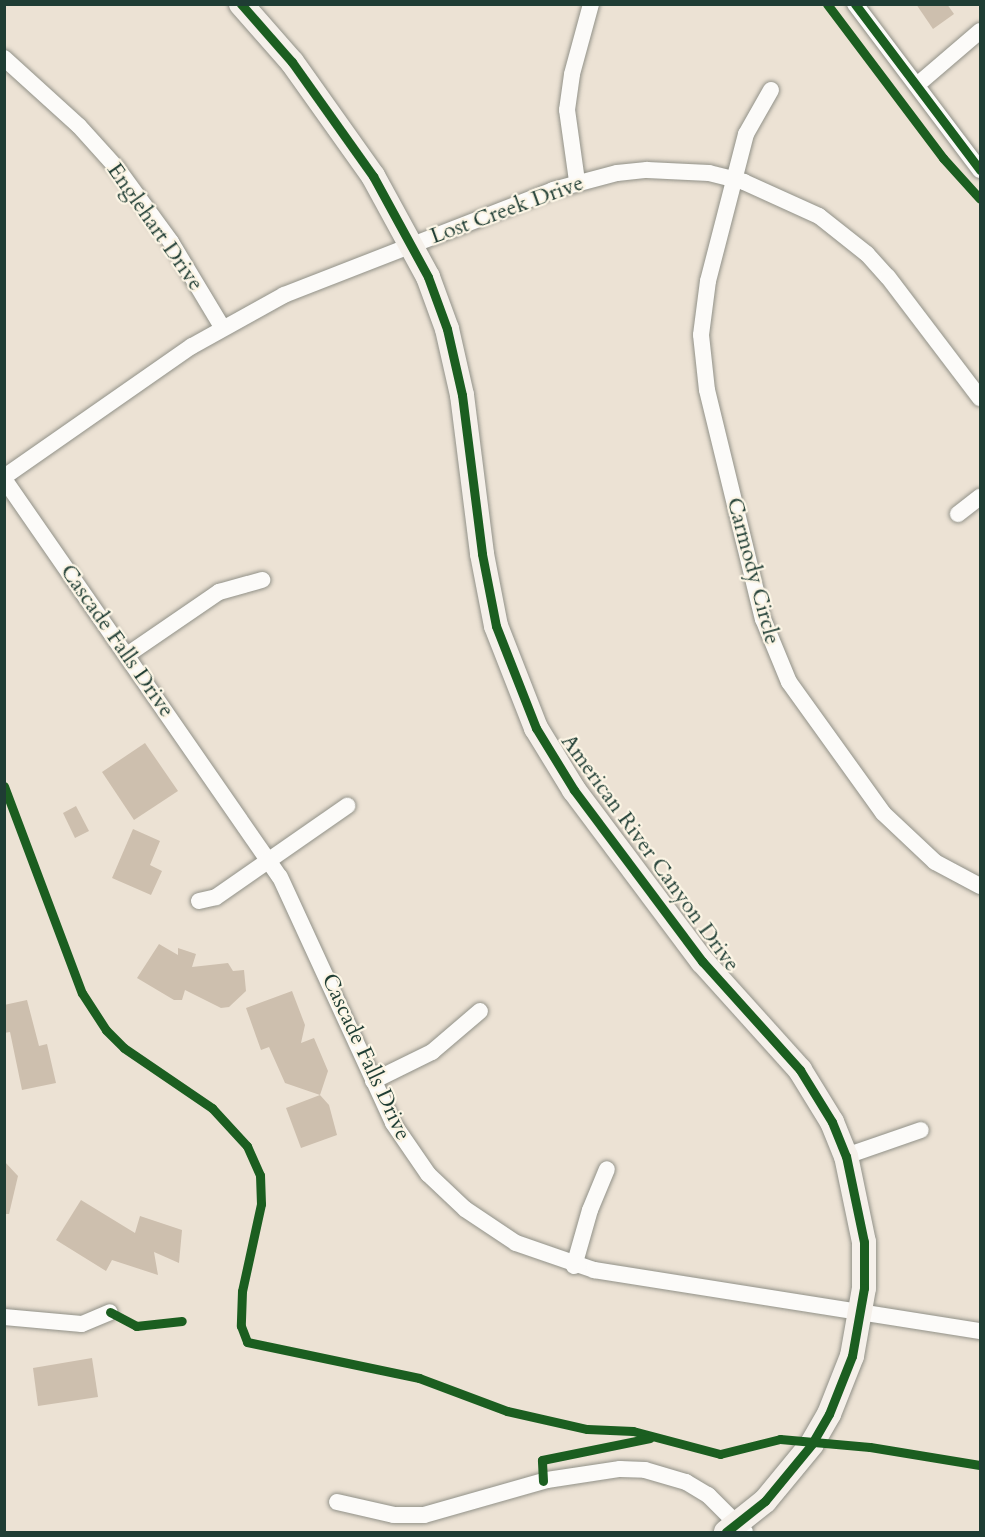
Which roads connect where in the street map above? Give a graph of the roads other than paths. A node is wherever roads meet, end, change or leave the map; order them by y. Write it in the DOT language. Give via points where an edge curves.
graph roads {
  1 [pos="241,4"];
  2 [pos="591,4"];
  3 [pos="855,4"];
  4 [pos="981,31"];
  5 [pos="4,58"];
  6 [pos="917,85"];
  7 [pos="771,90"];
  8 [pos="981,170"];
  9 [pos="734,179"];
  10 [pos="577,182"];
  11 [pos="413,244"];
  12 [pos="222,327"];
  13 [pos="981,398"];
  14 [pos="4,478"];
  15 [pos="981,497"];
  16 [pos="958,514"];
  17 [pos="262,580"];
  18 [pos="127,655"];
  19 [pos="347,806"];
  20 [pos="269,860"];
  21 [pos="981,886"];
  22 [pos="199,901"];
  23 [pos="480,1011"];
  24 [pos="374,1081"];
  25 [pos="921,1130"];
  26 [pos="846,1156"];
  27 [pos="607,1169"];
  28 [pos="574,1266"];
  29 [pos="110,1312"];
  30 [pos="861,1313"];
  31 [pos="4,1317"];
  32 [pos="981,1331"];
  33 [pos="337,1502"];
  34 [pos="736,1530"];
  1 -- 11 [label="street, American River Canyon Drive" via="292,62 373,176"];
  2 -- 10 [label="street" via="572,74 567,110"];
  3 -- 6 [label="street"];
  4 -- 6 [label="street"];
  5 -- 12 [label="street, Englehart Drive" via="79,126 117,168 171,242"];
  6 -- 8 [label="street"];
  7 -- 9 [label="street, Carmody Circle" via="746,134"];
  9 -- 10 [label="street, Lost Creek Drive" via="678,170 648,170"];
  9 -- 13 [label="street, Lost Creek Drive" via="792,201 852,240 888,277"];
  9 -- 21 [label="street, Carmody Circle" via="708,281 702,363 771,645 797,694 898,831 935,862"];
  10 -- 11 [label="street, Lost Creek Drive"];
  11 -- 12 [label="street, Lost Creek Drive" via="284,295"];
  11 -- 26 [label="street, American River Canyon Drive" via="455,359 496,626 536,728 574,790 702,961 800,1070 832,1122"];
  12 -- 14 [label="street, Lost Creek Drive"];
  14 -- 18 [label="street, Cascade Falls Drive"];
  15 -- 16 [label="street"];
  17 -- 18 [label="street" via="219,592"];
  18 -- 20 [label="street, Cascade Falls Drive"];
  19 -- 20 [label="street"];
  20 -- 22 [label="street" via="216,897"];
  20 -- 24 [label="street, Cascade Falls Drive" via="298,910"];
  23 -- 24 [label="street" via="432,1053"];
  24 -- 28 [label="street, Cascade Falls Drive" via="409,1149 457,1202 516,1243"];
  25 -- 26 [label="street"];
  26 -- 30 [label="street, American River Canyon Drive" via="864,1242"];
  27 -- 28 [label="street"];
  28 -- 30 [label="street, Cascade Falls Drive"];
  29 -- 31 [label="street" via="82,1324"];
  30 -- 32 [label="street, Cascade Falls Drive"];
  30 -- 34 [label="street, American River Canyon Drive" via="843,1383 824,1424 788,1477"];
  33 -- 34 [label="street" via="394,1515 424,1515 543,1480 611,1470 645,1470 686,1482 721,1506"];
}
